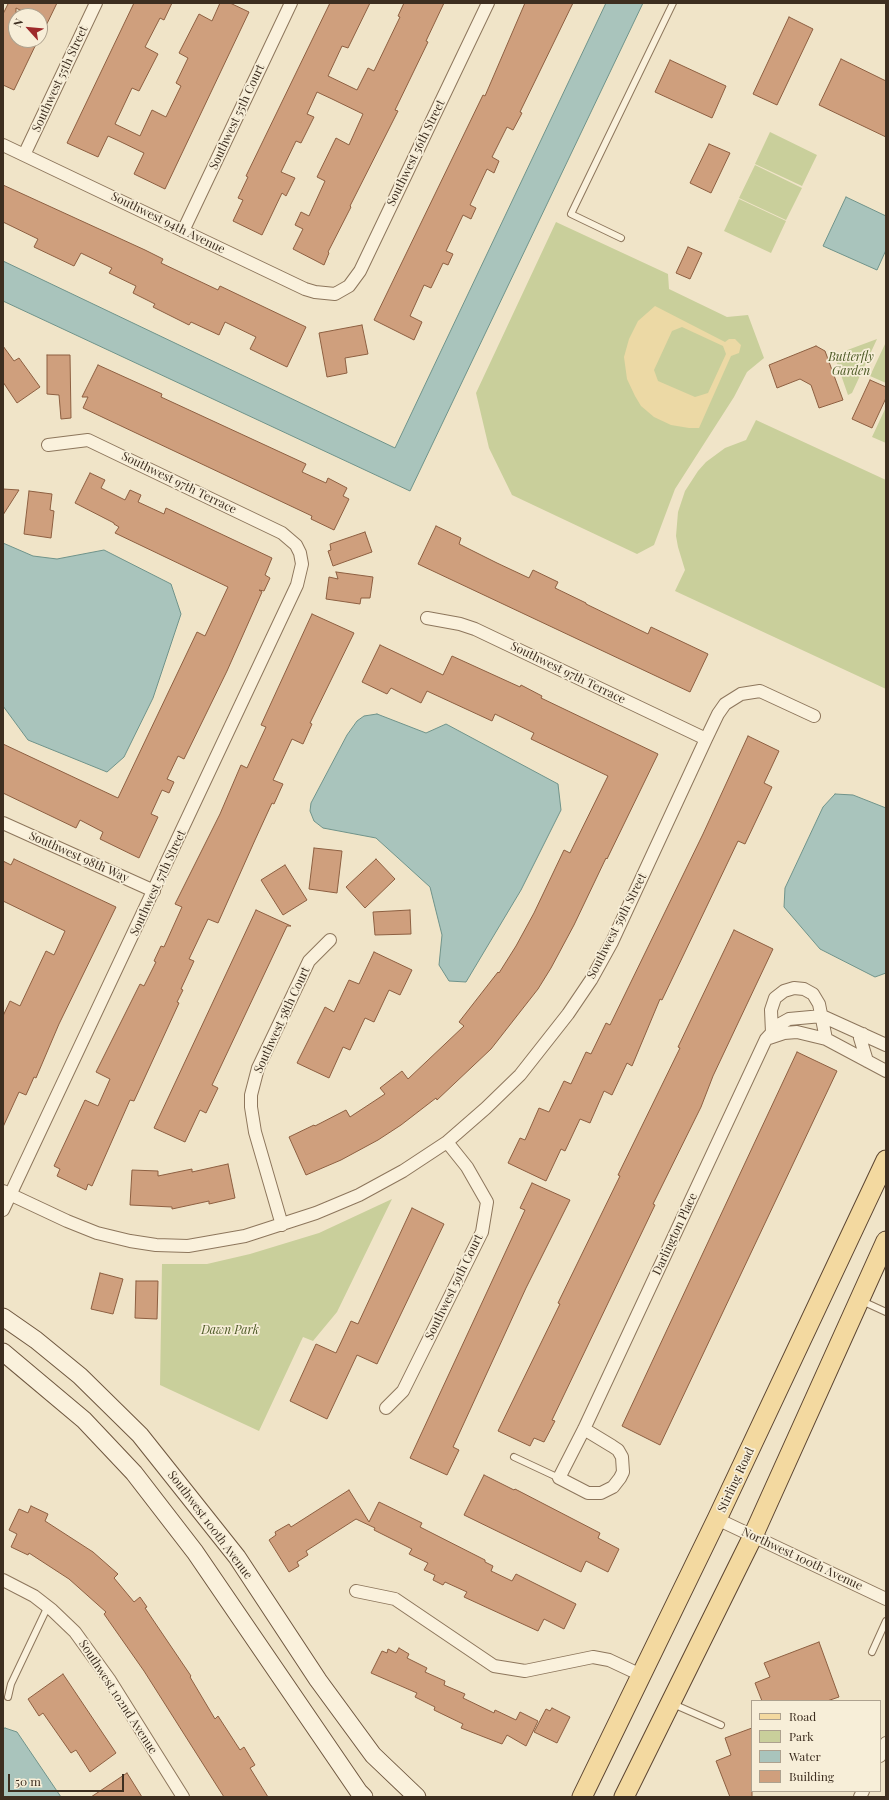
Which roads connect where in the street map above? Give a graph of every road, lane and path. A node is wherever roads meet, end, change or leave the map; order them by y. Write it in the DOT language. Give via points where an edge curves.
graph roads {
  1 [pos="96,3"];
  2 [pos="291,3"];
  3 [pos="488,3"];
  4 [pos="673,3"];
  5 [pos="3,145"];
  6 [pos="24,155"];
  7 [pos="183,231"];
  8 [pos="621,238"];
  9 [pos="335,294"];
  10 [pos="48,445"];
  11 [pos="300,553"];
  12 [pos="427,618"];
  13 [pos="814,716"];
  14 [pos="706,739"];
  15 [pos="3,823"];
  16 [pos="154,891"];
  17 [pos="330,940"];
  18 [pos="822,1016"];
  19 [pos="863,1034"];
  20 [pos="769,1036"];
  21 [pos="826,1039"];
  22 [pos="886,1045"];
  23 [pos="867,1061"];
  24 [pos="886,1071"];
  25 [pos="446,1142"];
  26 [pos="886,1160"];
  27 [pos="7,1193"];
  28 [pos="3,1210"];
  29 [pos="282,1225"];
  30 [pos="886,1240"];
  31 [pos="860,1300"];
  32 [pos="886,1312"];
  33 [pos="3,1317"];
  34 [pos="3,1352"];
  35 [pos="386,1408"];
  36 [pos="584,1429"];
  37 [pos="514,1457"];
  38 [pos="559,1478"];
  39 [pos="717,1519"];
  40 [pos="753,1536"];
  41 [pos="3,1580"];
  42 [pos="356,1591"];
  43 [pos="886,1599"];
  44 [pos="48,1606"];
  45 [pos="886,1621"];
  46 [pos="872,1652"];
  47 [pos="641,1674"];
  48 [pos="8,1697"];
  49 [pos="671,1702"];
  50 [pos="721,1725"];
  51 [pos="886,1743"];
  52 [pos="881,1754"];
  53 [pos="183,1797"];
  54 [pos="364,1797"];
  55 [pos="417,1797"];
  56 [pos="582,1797"];
  57 [pos="624,1797"];
  1 -- 6 [label="street, Southwest 55th Street"];
  2 -- 7 [label="street, Southwest 55th Court"];
  3 -- 9 [label="street, Southwest 56th Street" via="360,271 349,286"];
  4 -- 8 [label="lane" via="572,214"];
  5 -- 6 [label="street, Southwest 94th Avenue"];
  6 -- 7 [label="street, Southwest 94th Avenue"];
  7 -- 9 [label="street, Southwest 94th Avenue" via="305,289"];
  10 -- 11 [label="street, Southwest 97th Terrace" via="88,440 282,533 290,538"];
  11 -- 16 [label="street, Southwest 57th Street" via="302,564 297,585"];
  12 -- 14 [label="street, Southwest 97th Terrace" via="474,629"];
  13 -- 14 [label="street, Southwest 59th Street" via="768,693 750,691 732,698 725,704"];
  14 -- 25 [label="street, Southwest 59th Street" via="612,942 591,980 520,1075"];
  15 -- 16 [label="street, Southwest 98th Way"];
  16 -- 27 [label="street, Southwest 57th Street"];
  17 -- 29 [label="street, Southwest 58th Court" via="309,961 258,1068 251,1095 255,1132"];
  18 -- 19 [label="street, Darlington Place"];
  18 -- 20 [label="street, Darlington Place" via="789,1019 780,1024"];
  18 -- 20 [label="street" via="814,994 804,989 784,990 775,998 771,1010"];
  18 -- 21 [label="street"];
  19 -- 22 [label="street, Darlington Place"];
  19 -- 23 [label="street" via="860,1038"];
  20 -- 21 [label="street" via="797,1032"];
  20 -- 36 [label="street, Darlington Place"];
  21 -- 23 [label="street"];
  23 -- 24 [label="street"];
  25 -- 29 [label="street, Southwest 59th Street" via="404,1171 359,1195"];
  25 -- 35 [label="street, Southwest 59th Court" via="467,1167 487,1202 482,1232 403,1391"];
  26 -- 39 [label="main road, Stirling Road"];
  27 -- 28 [label="street, Southwest 57th Street"];
  27 -- 29 [label="street, Southwest 59th Street" via="85,1229 130,1242 188,1246 245,1236"];
  30 -- 31 [label="main road"];
  31 -- 32 [label="lane"];
  31 -- 40 [label="main road"];
  33 -- 55 [label="main road, Southwest 100th Avenue" via="80,1376 140,1435 237,1557 318,1680 373,1755"];
  34 -- 54 [label="main road" via="84,1420 134,1473 195,1552"];
  36 -- 38 [label="street, Darlington Place"];
  36 -- 38 [label="street" via="618,1450 623,1465 620,1478 608,1491 594,1494"];
  37 -- 38 [label="lane"];
  39 -- 40 [label="street, Northwest 100th Avenue"];
  39 -- 47 [label="main road, Stirling Road"];
  40 -- 43 [label="street, Northwest 100th Avenue"];
  40 -- 49 [label="main road"];
  41 -- 44 [label="street, Southwest 102nd Avenue"];
  42 -- 47 [label="street" via="395,1599 494,1666 525,1671 593,1657 609,1660"];
  44 -- 48 [label="lane" via="11,1684"];
  44 -- 53 [label="street, Southwest 102nd Avenue" via="75,1632 109,1679"];
  45 -- 46 [label="lane"];
  47 -- 56 [label="main road, Stirling Road"];
  49 -- 50 [label="lane"];
  49 -- 57 [label="main road"];
  51 -- 52 [label="street"];
}
